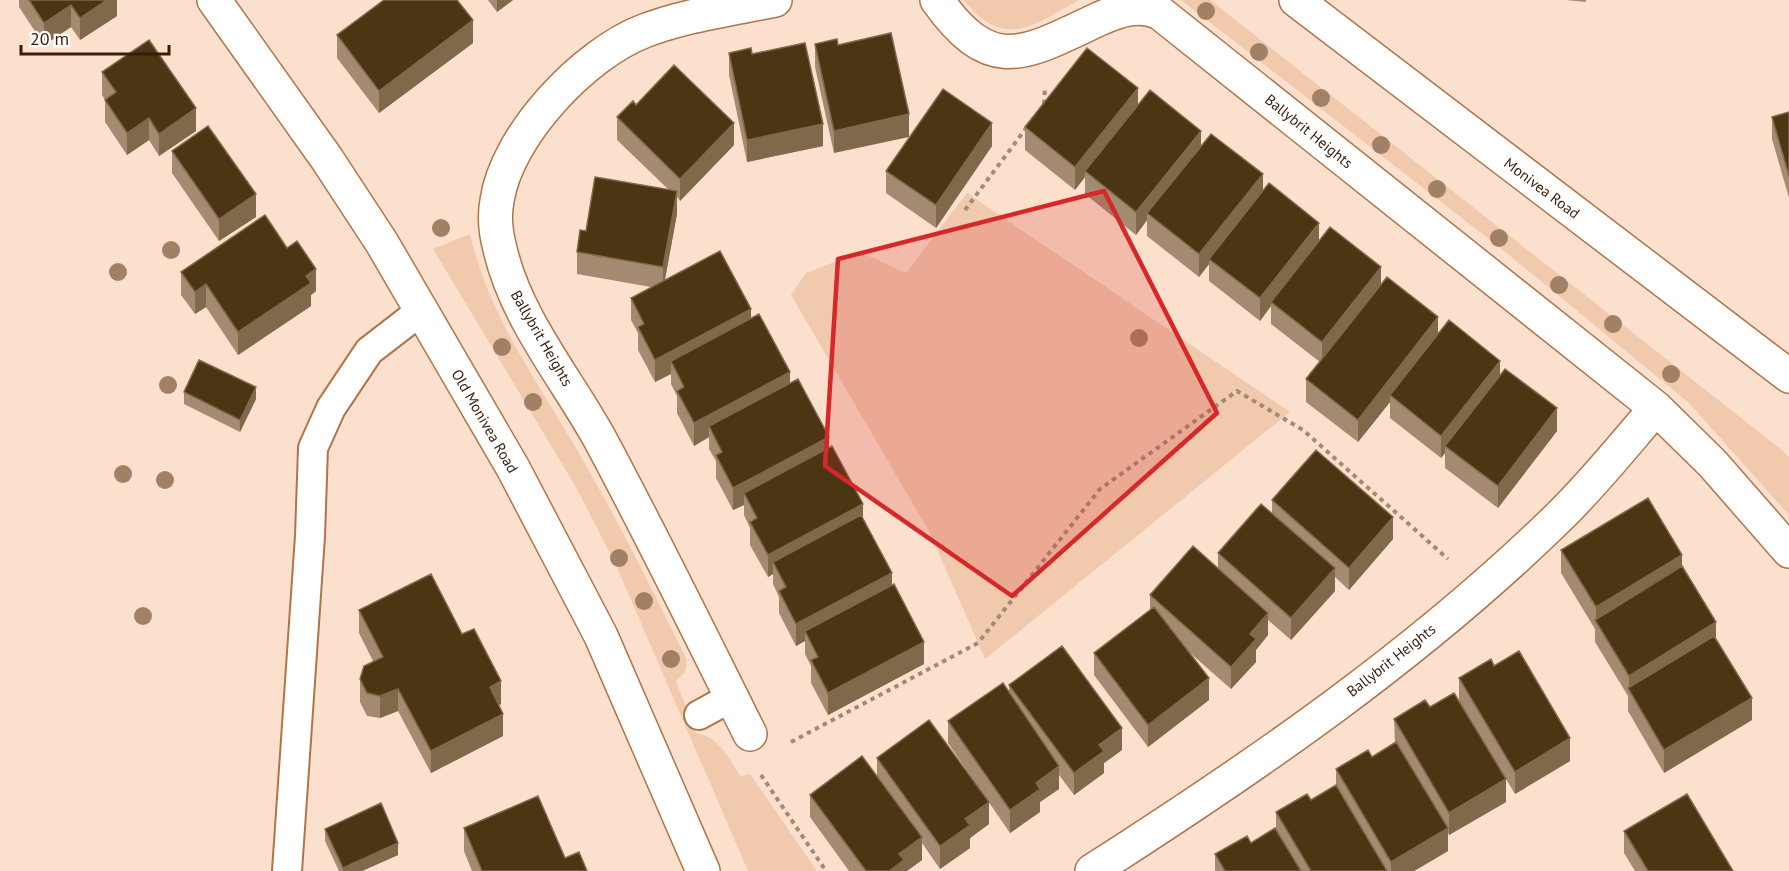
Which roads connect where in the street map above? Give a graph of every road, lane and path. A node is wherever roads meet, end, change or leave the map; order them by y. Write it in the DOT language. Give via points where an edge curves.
graph roads {
  1 [pos="214,0"];
  2 [pos="775,0"];
  3 [pos="937,0"];
  4 [pos="1296,0"];
  5 [pos="1043,46"];
  6 [pos="1039,112"];
  7 [pos="1032,121"];
  8 [pos="965,210"];
  9 [pos="422,310"];
  10 [pos="1789,376"];
  11 [pos="1656,408"];
  12 [pos="1789,551"];
  13 [pos="1479,589"];
  14 [pos="732,697"];
  15 [pos="699,715"];
  16 [pos="753,748"];
  17 [pos="287,871"];
  18 [pos="703,871"];
  19 [pos="826,871"];
  20 [pos="1092,871"];
  1 -- 9 [label="street, Old Monivea Road" via="327,159"];
  2 -- 14 [label="street, Ballybrit Heights" via="736,6 644,31 598,57 536,118 507,167 496,200 499,249 520,303 656,542"];
  3 -- 5 [label="street, Ballybrit Heights" via="963,32 987,49 1013,52"];
  4 -- 10 [label="street, Monivea Road"];
  5 -- 6 [label="path" via="1045,103"];
  5 -- 11 [label="street, Ballybrit Heights" via="1121,9 1150,8 1161,13"];
  7 -- 8 [label="path"];
  9 -- 17 [label="lane" via="369,351 331,408 313,448"];
  9 -- 18 [label="street, Old Monivea Road" via="580,593"];
  11 -- 12 [label="street, Ballybrit Heights" via="1713,464"];
  11 -- 13 [label="street, Ballybrit Heights" via="1561,516"];
  13 -- 16 [label="path" via="1303,430 1237,391 1100,489 978,643"];
  13 -- 20 [label="street, Ballybrit Heights" via="1399,657 1310,723"];
  14 -- 15 [label="lane"];
  14 -- 16 [label="street, Ballybrit Heights"];
  16 -- 19 [label="path" via="760,774"];
}
